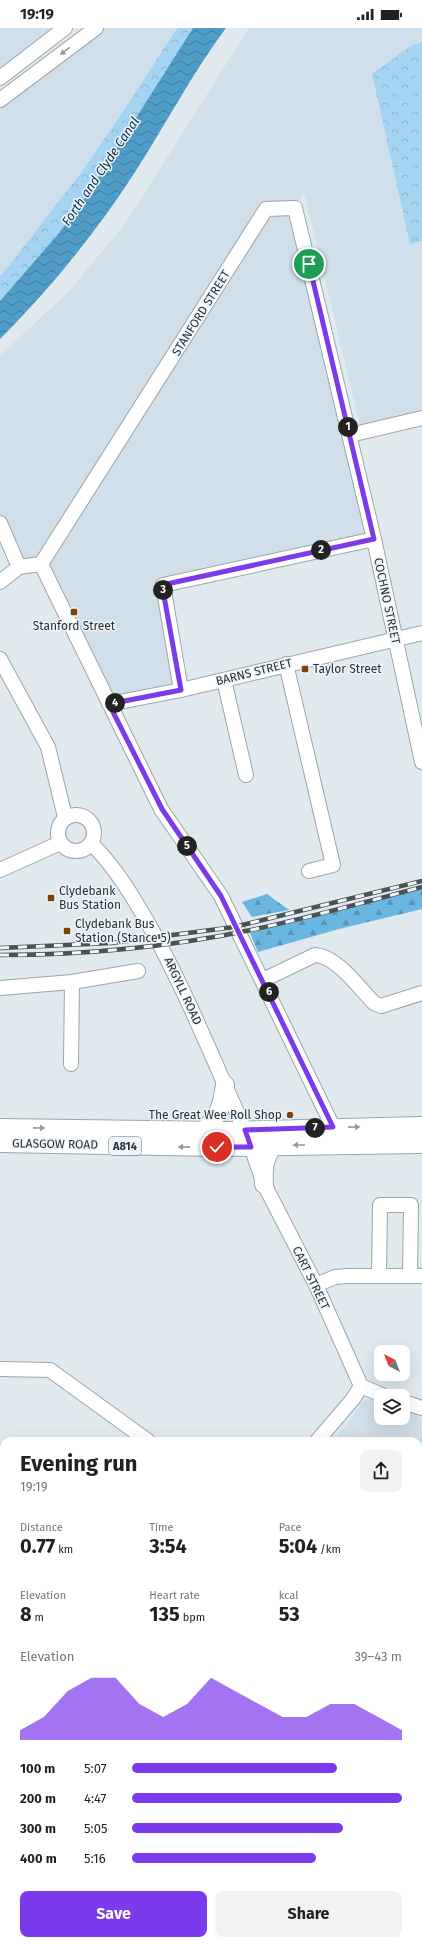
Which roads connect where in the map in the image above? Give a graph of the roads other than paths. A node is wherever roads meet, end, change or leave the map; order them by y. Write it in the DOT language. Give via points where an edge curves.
graph roads {
  1 [pos="65,28"];
  2 [pos="96,28"];
  3 [pos="0,78"];
  4 [pos="0,100"];
  5 [pos="295,208"];
  6 [pos="422,418"];
  7 [pos="350,435"];
  8 [pos="0,523"];
  9 [pos="374,539"];
  10 [pos="41,564"];
  11 [pos="19,568"];
  12 [pos="0,582"];
  13 [pos="422,633"];
  14 [pos="394,639"];
  15 [pos="0,659"];
  16 [pos="286,664"];
  17 [pos="224,680"];
  18 [pos="181,690"];
  19 [pos="109,704"];
  20 [pos="420,746"];
  21 [pos="422,762"];
  22 [pos="246,775"];
  23 [pos="65,818"];
  24 [pos="60,843"];
  25 [pos="91,843"];
  26 [pos="0,870"];
  27 [pos="309,871"];
  28 [pos="138,971"];
  29 [pos="263,980"];
  30 [pos="72,982"];
  31 [pos="0,988"];
  32 [pos="422,993"];
  33 [pos="71,1064"];
  34 [pos="225,1086"];
  35 [pos="330,1120"];
  36 [pos="422,1126"];
  37 [pos="0,1128"];
  38 [pos="245,1130"];
  39 [pos="204,1131"];
  40 [pos="0,1143"];
  41 [pos="422,1144"];
  42 [pos="273,1146"];
  43 [pos="251,1147"];
  44 [pos="264,1184"];
  45 [pos="379,1276"];
  46 [pos="416,1276"];
  47 [pos="316,1285"];
  48 [pos="0,1369"];
  49 [pos="361,1386"];
  50 [pos="374,1392"];
  51 [pos="410,1404"];
  52 [pos="422,1408"];
  53 [pos="142,1437"];
  54 [pos="320,1437"];
  1 -- 3 [label="street"];
  2 -- 4 [label="street, one-way"];
  5 -- 7 [label="street, COCHNO STREET"];
  5 -- 10 [label="street, STANFORD STREET" via="266,209"];
  6 -- 7 [label="street"];
  7 -- 9 [label="street, COCHNO STREET"];
  8 -- 11 [label="street"];
  9 -- 14 [label="street, COCHNO STREET"];
  9 -- 18 [label="street" via="162,585"];
  10 -- 11 [label="street"];
  10 -- 19 [label="street"];
  11 -- 12 [label="street"];
  13 -- 14 [label="street, BARNS STREET"];
  14 -- 16 [label="street, BARNS STREET"];
  14 -- 20 [label="street, COCHNO STREET"];
  15 -- 23 [label="street" via="48,747"];
  16 -- 17 [label="street, BARNS STREET"];
  16 -- 27 [label="street" via="333,865"];
  17 -- 18 [label="street, BARNS STREET"];
  17 -- 22 [label="street"];
  18 -- 19 [label="street, BARNS STREET"];
  19 -- 29 [label="street" via="162,809 221,896"];
  20 -- 21 [label="street, COCHNO STREET"];
  23 -- 24 [label="street" via="58,829"];
  23 -- 25 [label="street" via="79,814 86,817 94,829"];
  24 -- 25 [label="street" via="72,851 79,851"];
  24 -- 26 [label="street"];
  25 -- 34 [label="street, ARGYLL ROAD" via="125,884 174,970"];
  28 -- 30 [label="street"];
  29 -- 32 [label="street" via="315,955 321,955 332,960 380,1006"];
  29 -- 35 [label="street"];
  30 -- 31 [label="street"];
  30 -- 33 [label="street"];
  34 -- 38 [label="street, ARGYLL ROAD"];
  34 -- 39 [label="main road" via="218,1114"];
  35 -- 36 [label="main road, GLASGOW ROAD / A814, one-way"];
  35 -- 38 [label="main road, GLASGOW ROAD / A814"];
  37 -- 39 [label="main road, GLASGOW ROAD / A814, one-way"];
  38 -- 39 [label="main road, GLASGOW ROAD / A814"];
  38 -- 43 [label="main road"];
  43 -- 40 [label="main road, GLASGOW ROAD / A814, one-way"];
  41 -- 42 [label="main road, GLASGOW ROAD / A814, one-way"];
  42 -- 43 [label="main road, GLASGOW ROAD / A814"];
  42 -- 44 [label="main road" via="265,1160"];
  43 -- 44 [label="street, CART STREET"];
  44 -- 47 [label="street, CART STREET"];
  45 -- 46 [label="street"];
  45 -- 46 [label="street" via="380,1205 411,1206"];
  45 -- 47 [label="street" via="341,1276"];
  47 -- 49 [label="street, CART STREET"];
  48 -- 53 [label="street" via="50,1370"];
  49 -- 50 [label="street"];
  49 -- 54 [label="street"];
  51 -- 52 [label="street"];
}
